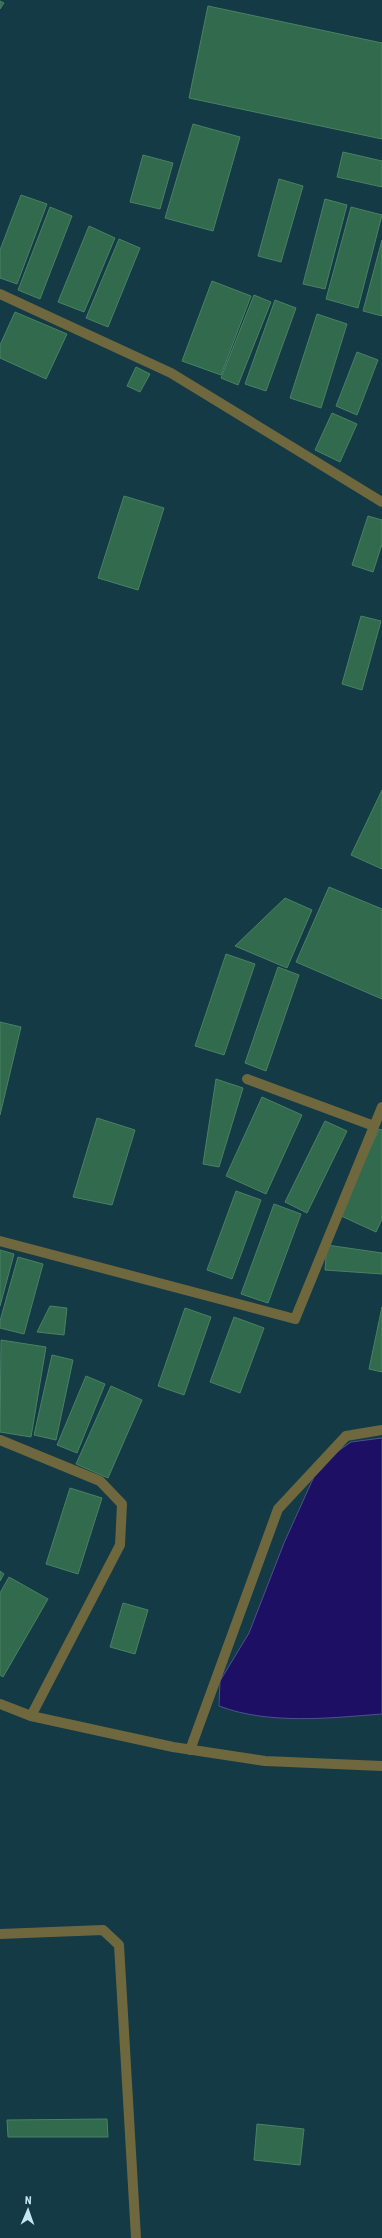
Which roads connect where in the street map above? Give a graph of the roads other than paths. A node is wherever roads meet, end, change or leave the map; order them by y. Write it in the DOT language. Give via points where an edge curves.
graph roads {
  1 [pos="0,294"];
  2 [pos="382,502"];
  3 [pos="247,1079"];
  4 [pos="382,1107"];
  5 [pos="374,1126"];
  6 [pos="0,1241"];
  7 [pos="382,1430"];
  8 [pos="0,1440"];
  9 [pos="0,1704"];
  10 [pos="31,1716"];
  11 [pos="190,1750"];
  12 [pos="382,1766"];
  13 [pos="0,1934"];
  14 [pos="136,2238"];
  1 -- 2 [label="street" via="171,373"];
  3 -- 5 [label="street"];
  4 -- 5 [label="street"];
  5 -- 6 [label="street" via="295,1319"];
  7 -- 11 [label="street" via="346,1436 278,1509"];
  8 -- 10 [label="street" via="100,1481 122,1504 120,1545"];
  9 -- 10 [label="street"];
  10 -- 11 [label="street"];
  11 -- 12 [label="street" via="265,1761"];
  13 -- 14 [label="street" via="103,1930 119,1945"];
}
